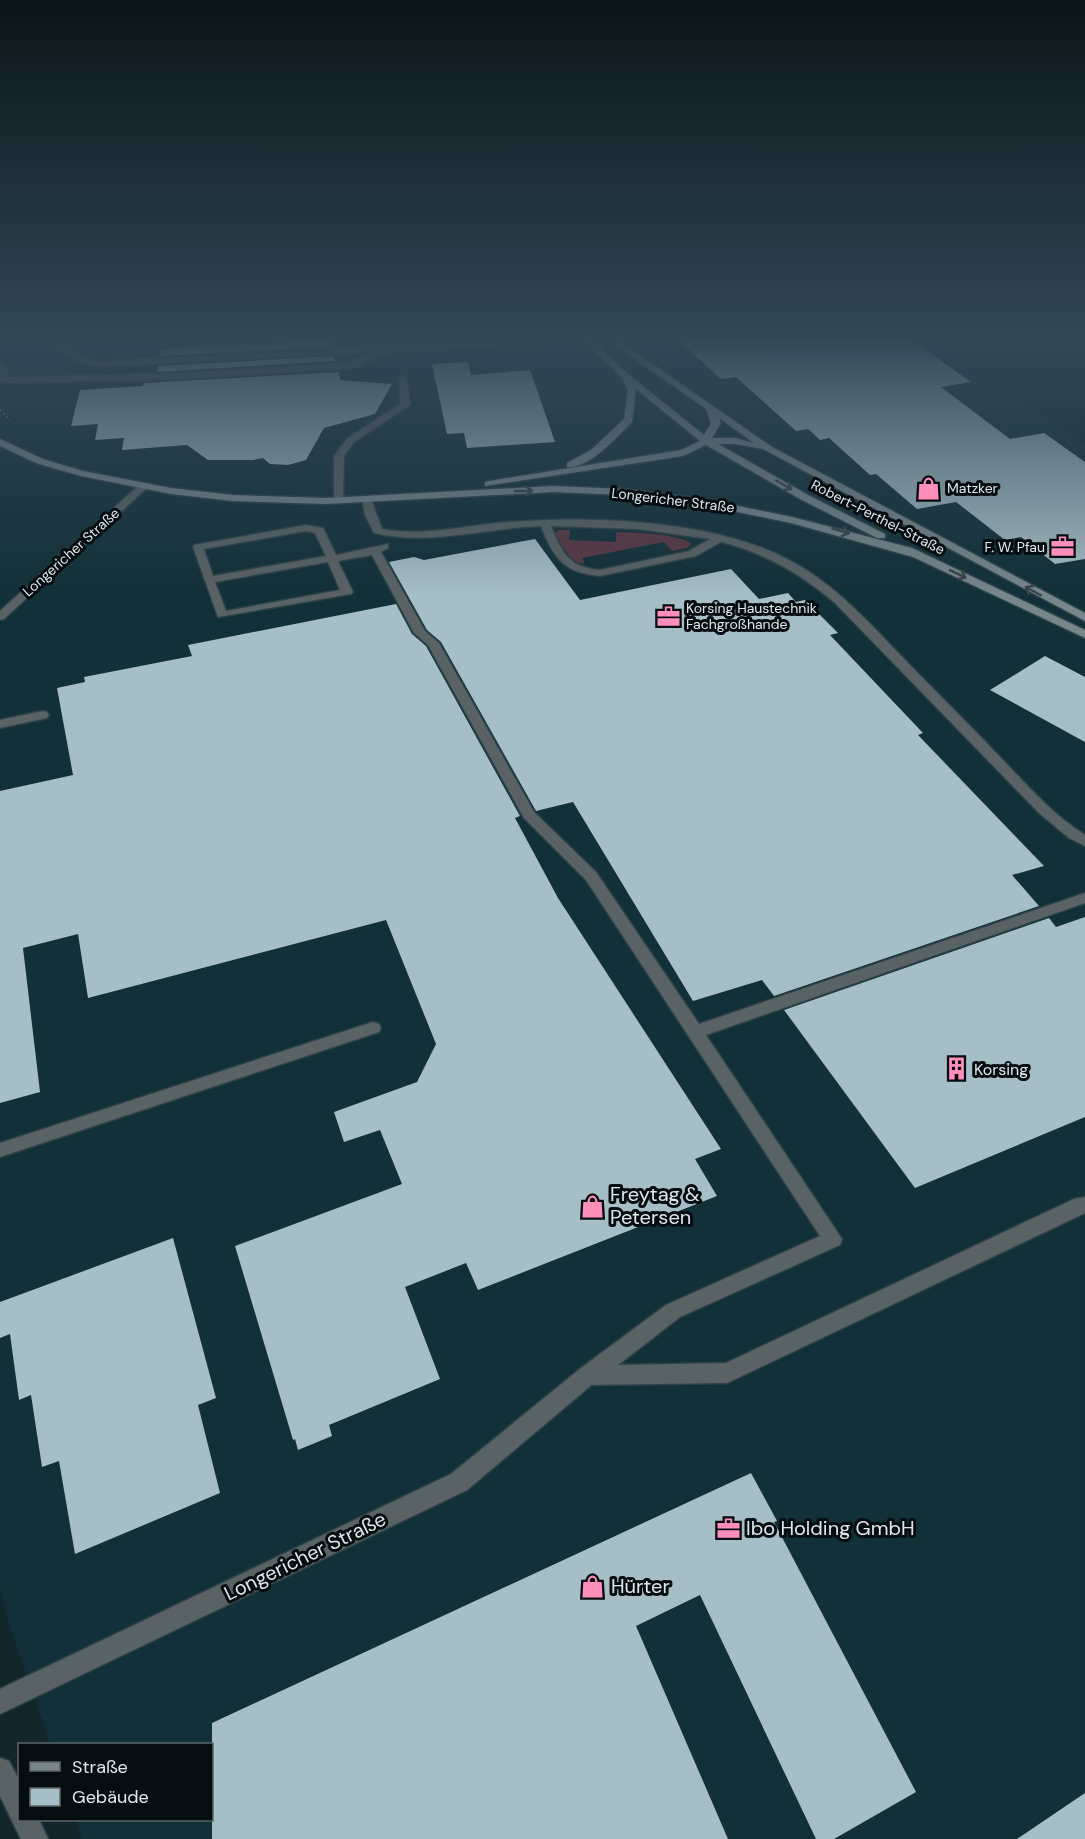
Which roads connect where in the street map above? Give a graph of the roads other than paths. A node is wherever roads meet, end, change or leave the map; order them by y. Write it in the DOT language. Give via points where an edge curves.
graph roads {
  1 [pos="376,424"];
  2 [pos="625,424"];
  3 [pos="685,424"];
  4 [pos="716,424"];
  5 [pos="733,424"];
  6 [pos="0,441"];
  7 [pos="706,441"];
  8 [pos="769,449"];
  9 [pos="570,465"];
  10 [pos="541,475"];
  11 [pos="143,487"];
  12 [pos="423,494"];
  13 [pos="366,499"];
  14 [pos="338,500"];
  15 [pos="545,523"];
  16 [pos="399,537"];
  17 [pos="718,539"];
  18 [pos="375,551"];
  19 [pos="916,554"];
  20 [pos="332,558"];
  21 [pos="208,580"];
  22 [pos="0,617"];
  23 [pos="1085,618"];
  24 [pos="1085,634"];
  25 [pos="43,715"];
  26 [pos="0,724"];
  27 [pos="1085,841"];
  28 [pos="1085,898"];
  29 [pos="373,1028"];
  30 [pos="695,1032"];
  31 [pos="0,1150"];
  32 [pos="1085,1205"];
  33 [pos="588,1376"];
  34 [pos="0,1702"];
  35 [pos="0,1770"];
  36 [pos="18,1805"];
  37 [pos="25,1821"];
  38 [pos="34,1839"];
  1 -- 14 [label="street" via="351,440 339,456"];
  2 -- 9 [label="street, Longericher Straße" via="584,460"];
  3 -- 7 [label="street, Robert-Perthel-Straße"];
  4 -- 7 [label="street"];
  5 -- 8 [label="street, Robert-Perthel-Straße"];
  6 -- 11 [label="street, Longericher Straße" via="19,453 75,472"];
  7 -- 8 [label="street, Longericher Straße" via="735,441"];
  7 -- 9 [label="street, Longericher Straße"];
  7 -- 10 [label="street, Longericher Straße" via="702,447 683,453"];
  7 -- 19 [label="street, Robert-Perthel-Straße, one-way"];
  23 -- 8 [label="street, Robert-Perthel-Straße, one-way"];
  9 -- 10 [label="street, Longericher Straße"];
  10 -- 12 [label="street, Longericher Straße"];
  11 -- 14 [label="street, Longericher Straße" via="278,501"];
  11 -- 22 [label="street, Longericher Straße"];
  12 -- 13 [label="street, Longericher Straße"];
  12 -- 19 [label="street, Longericher Straße, one-way" via="581,489 711,502 823,526"];
  13 -- 14 [label="street, Longericher Straße"];
  13 -- 16 [label="street" via="378,531"];
  15 -- 16 [label="street"];
  15 -- 17 [label="street" via="623,525"];
  15 -- 17 [label="street" via="547,532 573,568 586,572 600,573 692,554"];
  16 -- 18 [label="street"];
  17 -- 27 [label="street" via="781,559 819,582 1065,830"];
  18 -- 20 [label="street"];
  18 -- 30 [label="street" via="420,633 433,643 529,815 591,876"];
  19 -- 24 [label="street, Robert-Perthel-Straße, one-way"];
  20 -- 21 [label="street"];
  20 -- 21 [label="street" via="319,530 306,528 198,547"];
  20 -- 21 [label="street" via="347,592 222,615"];
  25 -- 26 [label="street"];
  28 -- 30 [label="street"];
  29 -- 31 [label="street"];
  30 -- 33 [label="street, Longericher Straße" via="833,1239 673,1311"];
  32 -- 33 [label="street" via="727,1373"];
  33 -- 34 [label="street, Longericher Straße" via="459,1482"];
  35 -- 36 [label="street"];
  37 -- 38 [label="street"];
}
